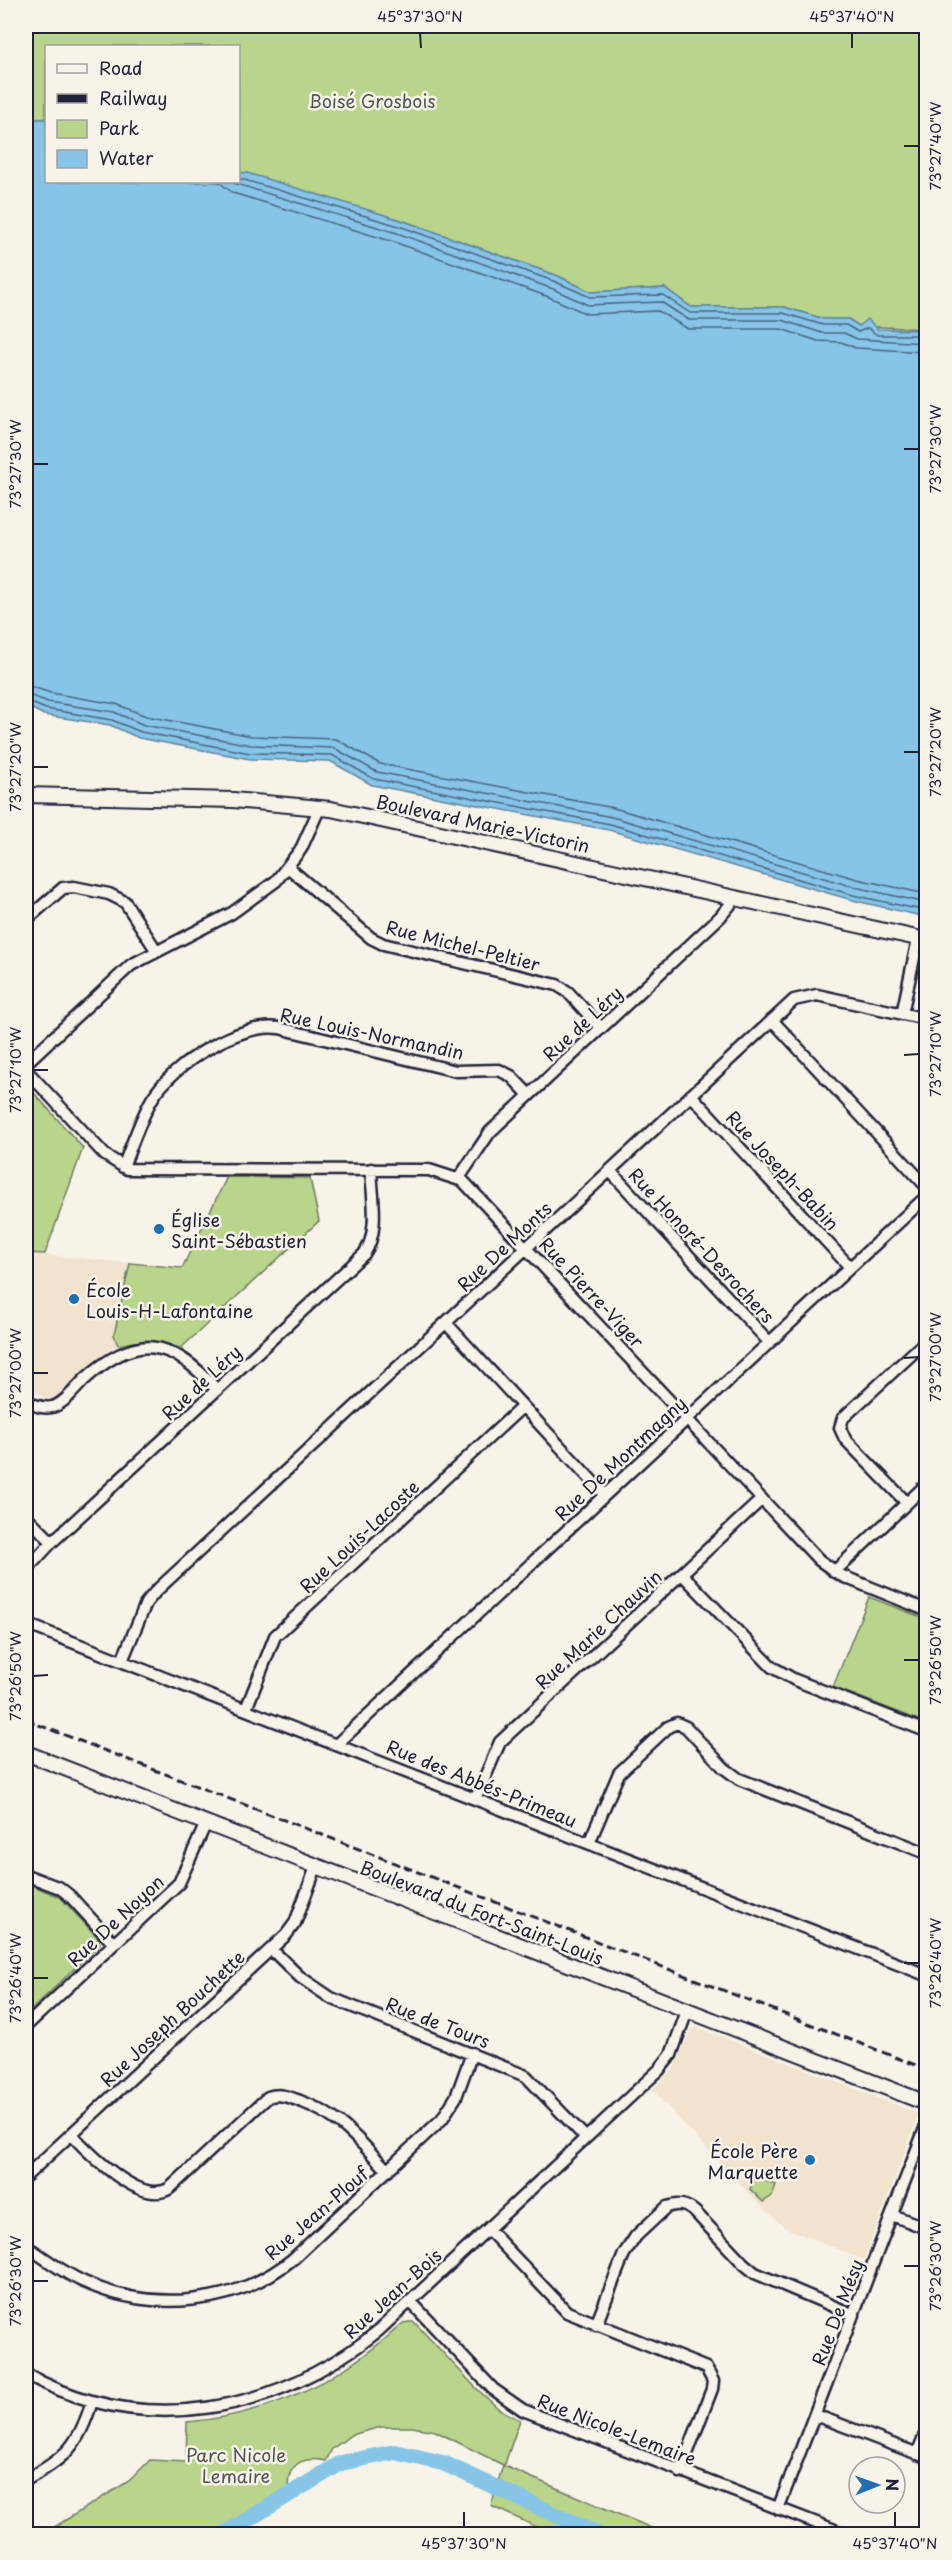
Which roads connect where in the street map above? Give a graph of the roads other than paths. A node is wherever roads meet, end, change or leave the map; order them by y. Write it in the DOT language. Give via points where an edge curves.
graph roads {
  1 [pos="26,795"];
  2 [pos="320,807"];
  3 [pos="289,868"];
  4 [pos="732,897"];
  5 [pos="26,920"];
  6 [pos="922,940"];
  7 [pos="156,950"];
  8 [pos="902,1014"];
  9 [pos="772,1020"];
  10 [pos="927,1021"];
  11 [pos="601,1028"];
  12 [pos="26,1063"];
  13 [pos="26,1070"];
  14 [pos="529,1095"];
  15 [pos="691,1095"];
  16 [pos="123,1167"];
  17 [pos="371,1169"];
  18 [pos="610,1171"];
  19 [pos="459,1178"];
  20 [pos="927,1186"];
  21 [pos="927,1197"];
  22 [pos="527,1247"];
  23 [pos="850,1267"];
  24 [pos="446,1323"];
  25 [pos="927,1341"];
  26 [pos="769,1342"];
  27 [pos="217,1389"];
  28 [pos="26,1402"];
  29 [pos="522,1407"];
  30 [pos="687,1419"];
  31 [pos="927,1485"];
  32 [pos="605,1495"];
  33 [pos="762,1499"];
  34 [pos="906,1503"];
  35 [pos="26,1516"];
  36 [pos="52,1542"];
  37 [pos="26,1570"];
  38 [pos="834,1572"];
  39 [pos="682,1574"];
  40 [pos="927,1610"];
  41 [pos="26,1624"];
  42 [pos="122,1661"];
  43 [pos="246,1709"];
  44 [pos="927,1731"];
  45 [pos="337,1744"];
  46 [pos="26,1754"];
  47 [pos="476,1798"];
  48 [pos="206,1823"];
  49 [pos="589,1843"];
  50 [pos="927,1853"];
  51 [pos="316,1867"];
  52 [pos="26,1875"];
  53 [pos="114,1944"];
  54 [pos="271,1949"];
  55 [pos="927,1975"];
  56 [pos="687,2011"];
  57 [pos="26,2026"];
  58 [pos="472,2053"];
  59 [pos="927,2103"];
  60 [pos="927,2126"];
  61 [pos="72,2135"];
  62 [pos="585,2137"];
  63 [pos="388,2172"];
  64 [pos="26,2176"];
  65 [pos="892,2215"];
  66 [pos="927,2228"];
  67 [pos="488,2229"];
  68 [pos="26,2246"];
  69 [pos="410,2301"];
  70 [pos="854,2314"];
  71 [pos="596,2325"];
  72 [pos="26,2374"];
  73 [pos="92,2402"];
  74 [pos="815,2415"];
  75 [pos="927,2432"];
  76 [pos="922,2455"];
  77 [pos="680,2472"];
  78 [pos="26,2480"];
  79 [pos="778,2509"];
  80 [pos="845,2535"];
  1 -- 2 [label="street, Boulevard Marie-Victorin" via="233,800"];
  2 -- 3 [label="street"];
  2 -- 4 [label="street, Boulevard Marie-Victorin"];
  3 -- 7 [label="street" via="242,908"];
  3 -- 11 [label="street, Rue Michel-Peltier" via="376,941 557,985"];
  4 -- 6 [label="street, Boulevard Marie-Victorin"];
  4 -- 11 [label="street, Rue de Léry" via="720,917"];
  5 -- 7 [label="street" via="63,888 109,894 125,902"];
  6 -- 8 [label="street"];
  7 -- 12 [label="street" via="131,965"];
  8 -- 9 [label="street, Rue De Monts" via="810,994 794,1000"];
  8 -- 10 [label="street, Rue De Monts"];
  9 -- 15 [label="street, Rue De Monts"];
  9 -- 20 [label="street"];
  11 -- 14 [label="street, Rue de Léry"];
  13 -- 16 [label="street" via="105,1155"];
  14 -- 16 [label="street, Rue Louis-Normandin" via="511,1076 499,1070 456,1071 279,1028 256,1028 196,1057 158,1089"];
  14 -- 19 [label="street, Rue de Léry" via="485,1137"];
  15 -- 18 [label="street, Rue De Monts"];
  15 -- 23 [label="street, Rue Joseph-Babin"];
  16 -- 17 [label="street, Rue Pierre-Viger"];
  17 -- 19 [label="street, Rue Pierre-Viger" via="429,1170"];
  17 -- 27 [label="street, Rue de Léry" via="373,1230 368,1249"];
  18 -- 22 [label="street, Rue De Monts"];
  18 -- 26 [label="street, Rue Honoré-Desrochers"];
  19 -- 22 [label="street, Rue Pierre-Viger"];
  21 -- 23 [label="street, Rue De Montmagny"];
  22 -- 24 [label="street, Rue De Monts"];
  22 -- 30 [label="street, Rue Pierre-Viger"];
  23 -- 26 [label="street, Rue De Montmagny"];
  24 -- 29 [label="street"];
  24 -- 42 [label="street, Rue De Monts" via="156,1591 146,1603"];
  25 -- 34 [label="street" via="843,1418 840,1428 845,1439"];
  26 -- 30 [label="street, Rue De Montmagny"];
  27 -- 28 [label="street" via="179,1354 141,1348 112,1357 56,1406 44,1408"];
  27 -- 36 [label="street, Rue de Léry"];
  29 -- 32 [label="street"];
  29 -- 43 [label="street, Rue Louis-Lacoste" via="276,1636"];
  30 -- 32 [label="street, Rue De Montmagny"];
  30 -- 33 [label="street, Rue Pierre-Viger"];
  31 -- 34 [label="street"];
  32 -- 45 [label="street, Rue De Montmagny"];
  33 -- 38 [label="street, Rue Pierre-Viger"];
  33 -- 39 [label="street, Rue Marie Chauvin"];
  34 -- 38 [label="street"];
  35 -- 36 [label="street"];
  36 -- 37 [label="street, Rue de Léry"];
  38 -- 40 [label="street, Rue Pierre-Viger"];
  39 -- 44 [label="street" via="772,1667 795,1680"];
  39 -- 47 [label="street, Rue Marie Chauvin" via="500,1742"];
  41 -- 42 [label="street, Rue des Abbés-Primeau"];
  42 -- 43 [label="street, Rue des Abbés-Primeau"];
  43 -- 45 [label="street, Rue des Abbés-Primeau"];
  45 -- 47 [label="street, Rue des Abbés-Primeau"];
  46 -- 48 [label="street, Boulevard du Fort-Saint-Louis"];
  47 -- 49 [label="street, Rue des Abbés-Primeau"];
  48 -- 51 [label="street, Boulevard du Fort-Saint-Louis"];
  48 -- 53 [label="street, Rue De Noyon" via="179,1883"];
  49 -- 50 [label="street" via="619,1773 668,1726 677,1723 740,1779"];
  49 -- 55 [label="street, Rue des Abbés-Primeau"];
  51 -- 54 [label="street, Rue Joseph Bouchette" via="295,1923"];
  51 -- 56 [label="street, Boulevard du Fort-Saint-Louis"];
  52 -- 53 [label="street" via="60,1888"];
  53 -- 57 [label="street, Rue De Noyon"];
  54 -- 58 [label="street, Rue de Tours" via="305,1982 331,1998"];
  54 -- 61 [label="street, Rue Joseph Bouchette"];
  56 -- 59 [label="street, Boulevard du Fort-Saint-Louis"];
  56 -- 62 [label="street, Rue Jean-Bois" via="666,2063"];
  58 -- 62 [label="street, Rue de Tours" via="526,2076"];
  58 -- 63 [label="street, Rue Jean-Plouf" via="456,2097 442,2119"];
  60 -- 65 [label="street, Rue De Mésy"];
  61 -- 63 [label="street" via="99,2164 145,2191 158,2194 170,2188 268,2097 280,2094 340,2120"];
  61 -- 64 [label="street, Rue Joseph Bouchette"];
  62 -- 67 [label="street, Rue Jean-Bois"];
  63 -- 68 [label="street, Rue Jean-Plouf" via="283,2267 244,2287 214,2296 176,2301 128,2297 82,2282"];
  65 -- 66 [label="street"];
  65 -- 70 [label="street, Rue De Mésy"];
  67 -- 69 [label="street, Rue Jean-Bois"];
  67 -- 71 [label="street" via="567,2313"];
  69 -- 73 [label="street, Rue Jean-Bois" via="339,2360 299,2383 267,2395 225,2406 178,2410"];
  69 -- 77 [label="street, Rue Nicole-Lemaire" via="481,2377 513,2405"];
  70 -- 71 [label="street" via="774,2283 749,2268 689,2206 678,2204 667,2207 630,2244"];
  70 -- 74 [label="street, Rue De Mésy"];
  71 -- 77 [label="street" via="698,2364 710,2374 712,2389"];
  72 -- 73 [label="street, Rue Jean-Bois"];
  73 -- 78 [label="street" via="70,2450"];
  74 -- 76 [label="street"];
  74 -- 79 [label="street, Rue De Mésy"];
  75 -- 76 [label="street"];
  77 -- 79 [label="street, Rue Nicole-Lemaire"];
  79 -- 80 [label="street, Rue Nicole-Lemaire"];
}
